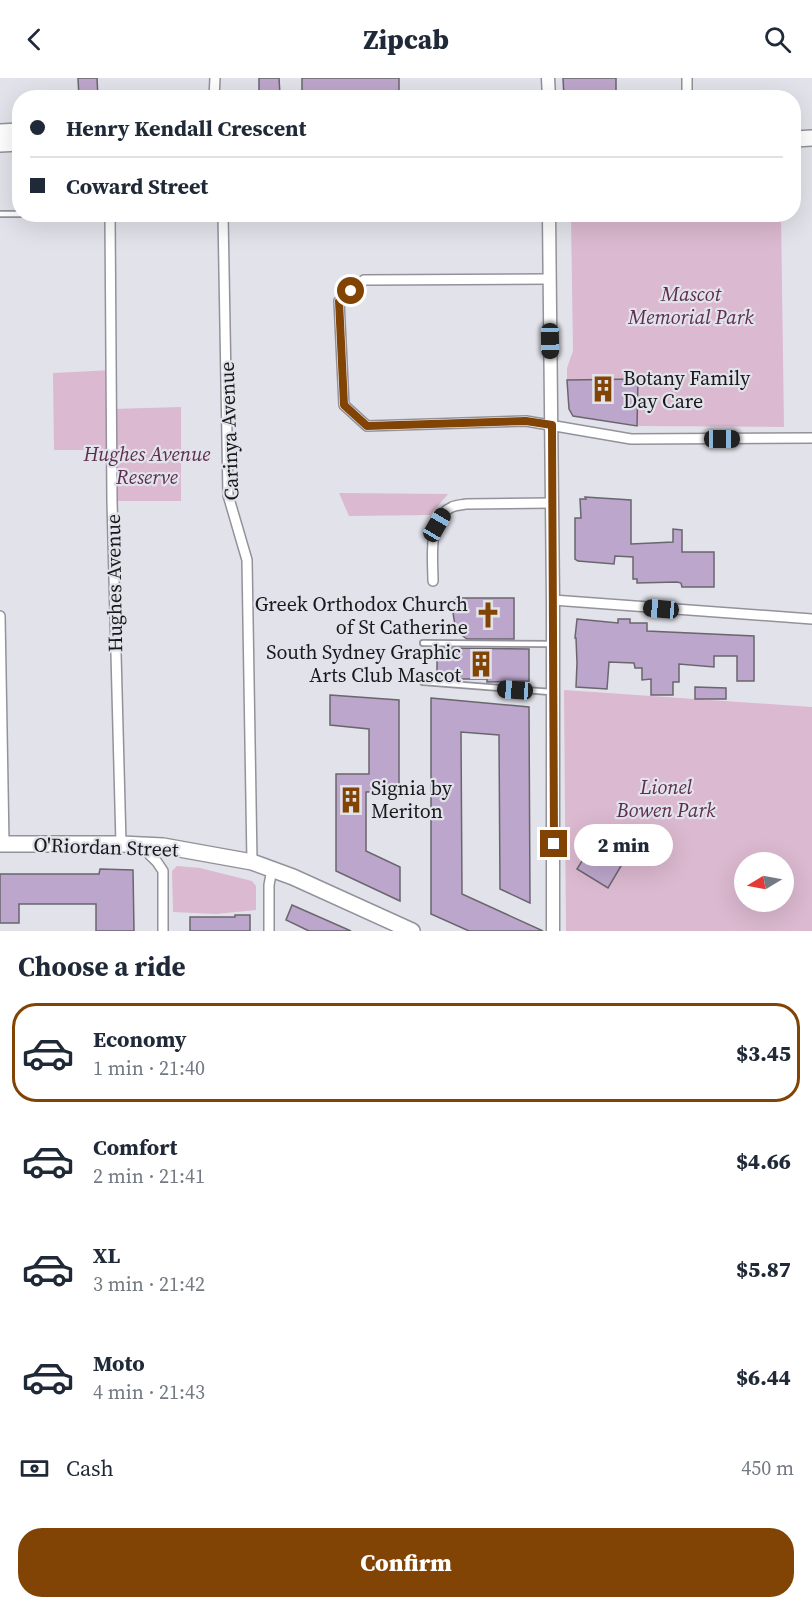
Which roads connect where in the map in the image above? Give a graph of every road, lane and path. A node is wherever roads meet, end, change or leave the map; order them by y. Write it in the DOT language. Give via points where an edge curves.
graph roads {
  1 [pos="110,222"];
  2 [pos="223,222"];
  3 [pos="549,222"];
  4 [pos="549,279"];
  5 [pos="552,425"];
  6 [pos="812,438"];
  7 [pos="552,503"];
  8 [pos="433,581"];
  9 [pos="553,600"];
  10 [pos="0,616"];
  11 [pos="812,619"];
  12 [pos="423,643"];
  13 [pos="553,644"];
  14 [pos="423,682"];
  15 [pos="553,693"];
  16 [pos="2,844"];
  17 [pos="121,844"];
  18 [pos="140,845"];
  19 [pos="252,862"];
  20 [pos="272,869"];
  21 [pos="163,931"];
  22 [pos="269,931"];
  23 [pos="412,931"];
  24 [pos="553,931"];
  1 -- 17 [label="street, Hughes Avenue"];
  2 -- 19 [label="street, Carinya Avenue" via="228,495 247,560"];
  3 -- 4 [label="street"];
  4 -- 5 [label="street"];
  4 -- 5 [label="street" via="364,280 339,301 344,405 367,426 526,421"];
  5 -- 6 [label="street" via="631,439"];
  5 -- 7 [label="street"];
  7 -- 8 [label="street" via="452,507 437,525"];
  7 -- 9 [label="street"];
  9 -- 11 [label="street"];
  9 -- 13 [label="street"];
  10 -- 16 [label="street"];
  12 -- 13 [label="lane"];
  13 -- 15 [label="street"];
  14 -- 15 [label="lane"];
  15 -- 24 [label="street"];
  16 -- 17 [label="main road, O'Riordan Street"];
  17 -- 18 [label="main road, O'Riordan Street"];
  18 -- 19 [label="main road, O'Riordan Street"];
  18 -- 21 [label="street" via="163,872"];
  19 -- 20 [label="main road, O'Riordan Street"];
  20 -- 22 [label="street"];
  20 -- 23 [label="main road, O'Riordan Street"];
}
